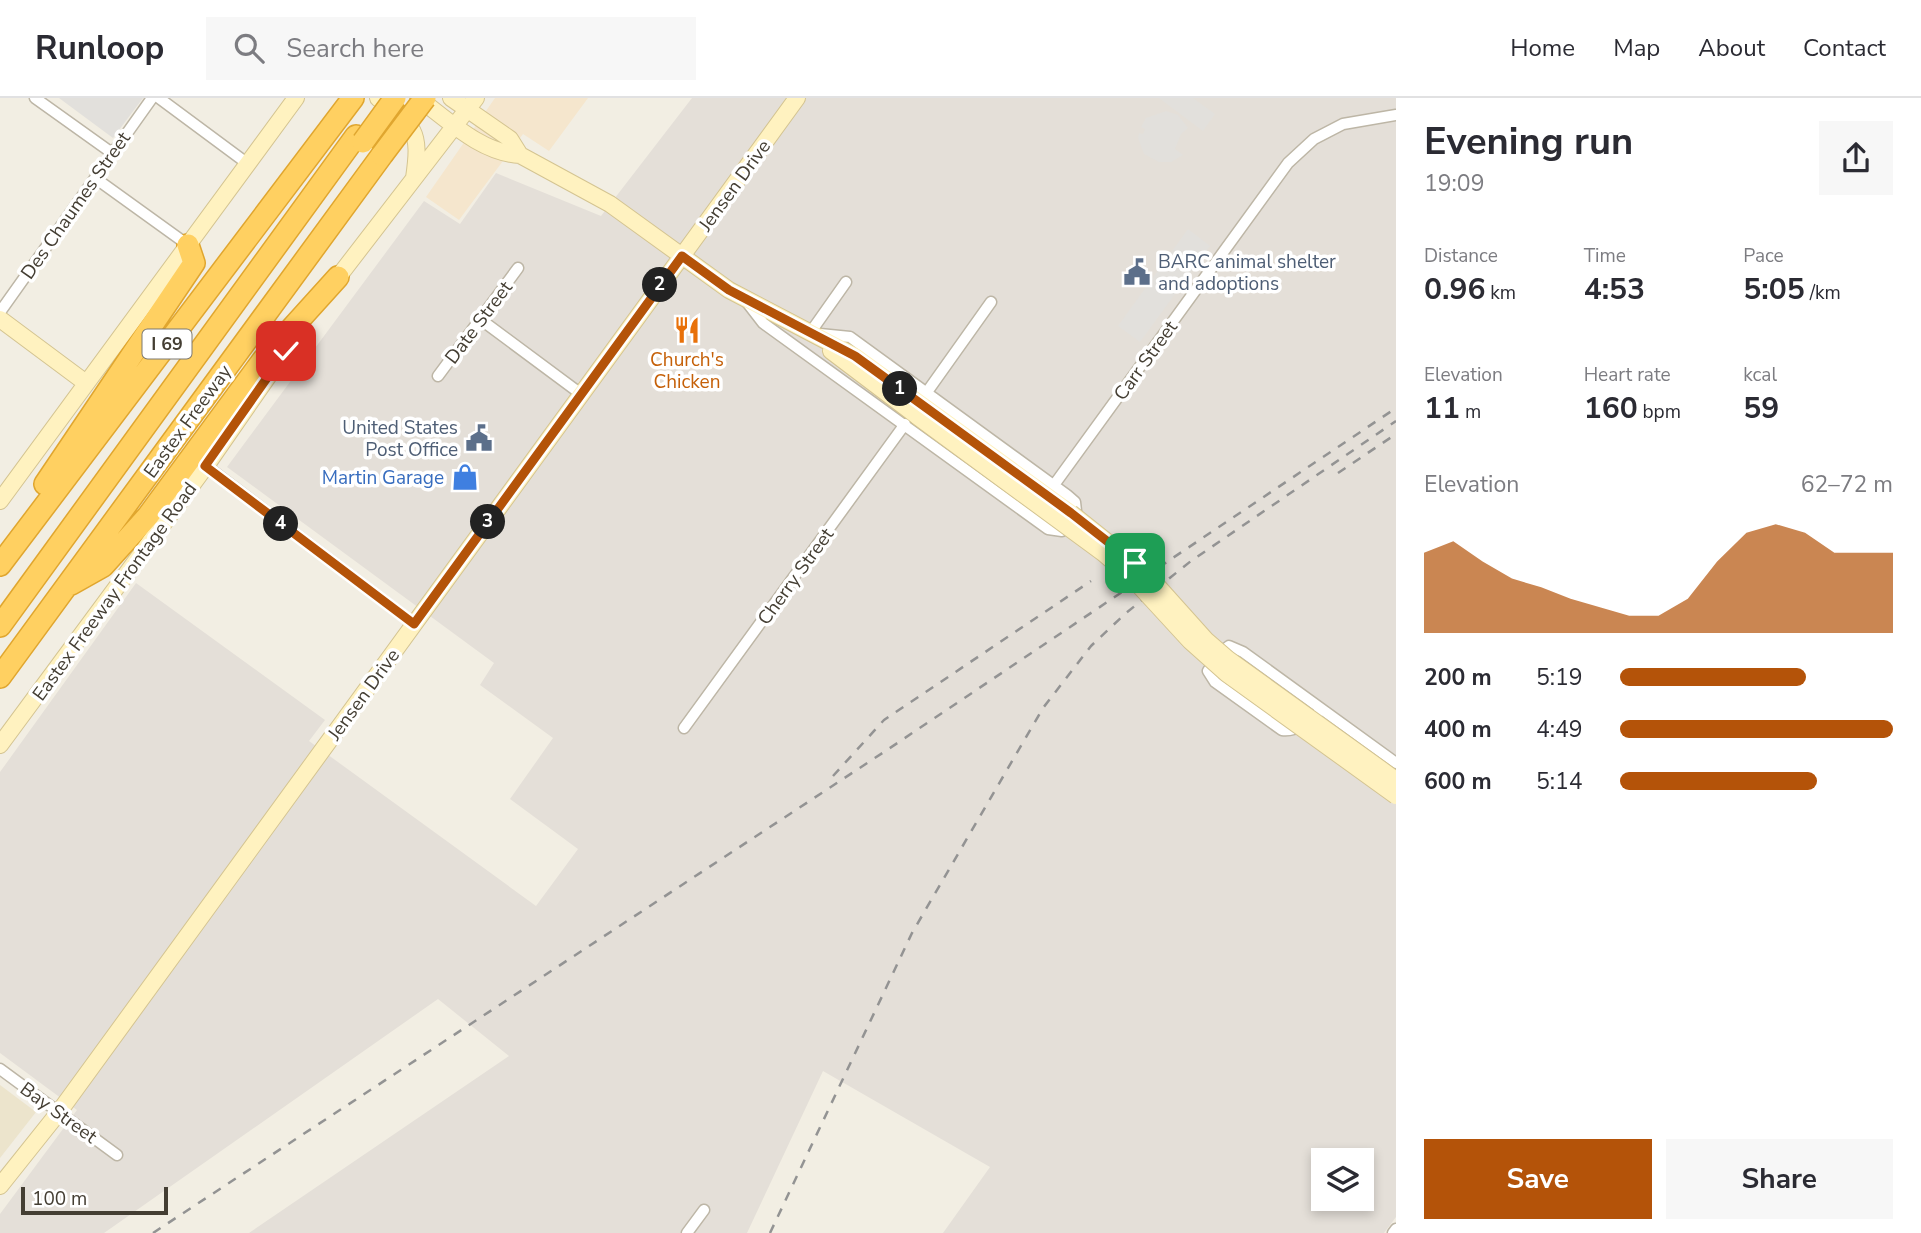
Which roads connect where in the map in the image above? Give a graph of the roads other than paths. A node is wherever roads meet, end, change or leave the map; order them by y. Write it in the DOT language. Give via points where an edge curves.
graph roads {
  1 [pos="35,98"];
  2 [pos="152,98"];
  3 [pos="159,98"];
  4 [pos="296,98"];
  5 [pos="353,98"];
  6 [pos="378,98"];
  7 [pos="384,98"];
  8 [pos="395,98"];
  9 [pos="418,98"];
  10 [pos="425,98"];
  11 [pos="451,98"];
  12 [pos="797,98"];
  13 [pos="471,104"];
  14 [pos="1396,115"];
  15 [pos="455,126"];
  16 [pos="359,139"];
  17 [pos="112,153"];
  18 [pos="520,155"];
  19 [pos="248,164"];
  20 [pos="95,178"];
  21 [pos="413,181"];
  22 [pos="188,246"];
  23 [pos="682,256"];
  24 [pos="518,268"];
  25 [pos="338,277"];
  26 [pos="846,282"];
  27 [pos="743,298"];
  28 [pos="992,302"];
  29 [pos="0,312"];
  30 [pos="0,319"];
  31 [pos="480,319"];
  32 [pos="810,333"];
  33 [pos="438,376"];
  34 [pos="86,383"];
  35 [pos="581,394"];
  36 [pos="919,410"];
  37 [pos="205,466"];
  38 [pos="1054,485"];
  39 [pos="1,498"];
  40 [pos="13,547"];
  41 [pos="0,565"];
  42 [pos="63,589"];
  43 [pos="414,624"];
  44 [pos="0,626"];
  45 [pos="0,677"];
  46 [pos="1321,709"];
  47 [pos="684,728"];
  48 [pos="0,745"];
  49 [pos="1396,764"];
  50 [pos="1396,780"];
  51 [pos="1396,796"];
  52 [pos="0,1069"];
  53 [pos="59,1112"];
  54 [pos="117,1155"];
  55 [pos="0,1186"];
  56 [pos="704,1210"];
  57 [pos="687,1233"];
  1 -- 17 [label="street"];
  2 -- 17 [label="street, Des Chaumes Street"];
  3 -- 19 [label="street"];
  4 -- 19 [label="main road"];
  5 -- 40 [label="highway, I 69"];
  6 -- 21 [label="main road" via="414,129 418,145"];
  7 -- 16 [label="highway, I 69"];
  8 -- 16 [label="highway, I 69, bridge"];
  9 -- 15 [label="main road"];
  10 -- 42 [label="highway, Eastex Freeway, bridge"];
  11 -- 13 [label="main road"];
  12 -- 23 [label="main road, Jensen Drive"];
  13 -- 15 [label="main road, Eastex Freeway Frontage Road"];
  13 -- 18 [label="main road" via="510,139"];
  14 -- 38 [label="street, Carr Street" via="1343,124 1314,139 1288,163"];
  15 -- 18 [label="main road" via="503,154"];
  15 -- 21 [label="main road, Eastex Freeway Frontage Road"];
  16 -- 44 [label="highway, I 69"];
  17 -- 20 [label="street, Des Chaumes Street"];
  18 -- 23 [label="main road" via="610,204"];
  19 -- 22 [label="main road"];
  20 -- 22 [label="street"];
  20 -- 29 [label="street, Des Chaumes Street"];
  21 -- 25 [label="main road, Eastex Freeway Frontage Road"];
  22 -- 34 [label="main road"];
  22 -- 40 [label="highway" via="194,263 23,516"];
  23 -- 27 [label="main road"];
  23 -- 35 [label="main road, Jensen Drive"];
  24 -- 31 [label="street, Date Street"];
  25 -- 37 [label="main road, Eastex Freeway Frontage Road"];
  25 -- 42 [label="highway" via="263,360 148,516 103,566"];
  26 -- 32 [label="street"];
  27 -- 32 [label="main road"];
  27 -- 36 [label="street" via="763,323"];
  28 -- 36 [label="street, Cherry Street"];
  30 -- 34 [label="main road"];
  31 -- 33 [label="street, Date Street"];
  31 -- 35 [label="street"];
  32 -- 36 [label="main road"];
  32 -- 36 [label="street" via="850,338"];
  34 -- 39 [label="main road"];
  35 -- 43 [label="main road, Jensen Drive"];
  36 -- 38 [label="street"];
  36 -- 38 [label="street" via="1048,529 1058,532 1076,506"];
  36 -- 47 [label="street, Cherry Street"];
  36 -- 50 [label="main road, bridge" via="1119,549 1228,659"];
  36 -- 51 [label="main road, bridge" via="1103,552 1227,674"];
  37 -- 43 [label="street"];
  37 -- 48 [label="main road, Eastex Freeway Frontage Road"];
  40 -- 41 [label="highway, I 69"];
  42 -- 45 [label="highway, Eastex Freeway"];
  43 -- 53 [label="main road, Jensen Drive"];
  46 -- 46 [label="street" via="1236,648 1223,650 1208,671 1215,682 1282,730 1294,729"];
  46 -- 49 [label="street"];
  52 -- 53 [label="street, Bay Street"];
  53 -- 54 [label="street, Bay Street"];
  53 -- 55 [label="main road, Jensen Drive"];
  56 -- 57 [label="street"];
}
